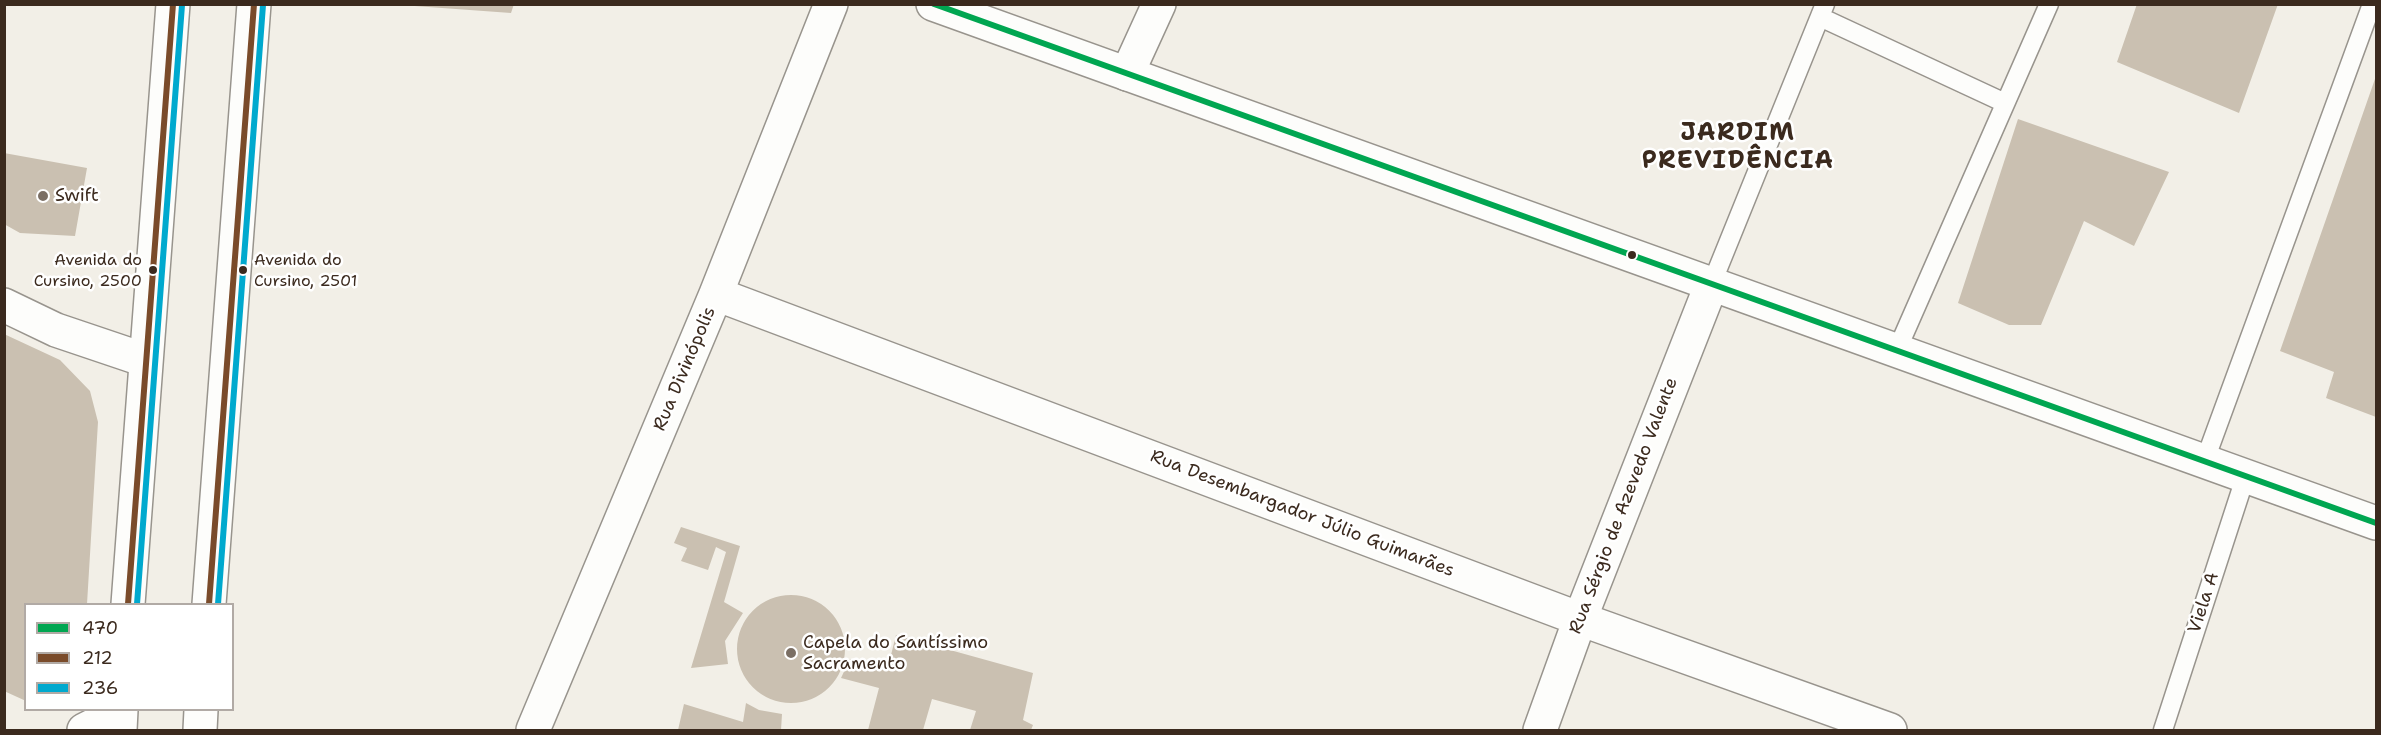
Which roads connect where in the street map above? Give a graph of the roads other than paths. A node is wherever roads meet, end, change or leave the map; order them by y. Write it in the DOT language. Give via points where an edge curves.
graph roads {
  1 [pos="173,4"];
  2 [pos="254,4"];
  3 [pos="831,4"];
  4 [pos="933,4"];
  5 [pos="1159,4"];
  6 [pos="2049,4"];
  7 [pos="2372,4"];
  8 [pos="1822,11"];
  9 [pos="1127,74"];
  10 [pos="2005,103"];
  11 [pos="1712,283"];
  12 [pos="716,294"];
  13 [pos="4,306"];
  14 [pos="1897,350"];
  15 [pos="145,360"];
  16 [pos="2205,460"];
  17 [pos="2246,475"];
  18 [pos="2376,523"];
  19 [pos="128,603"];
  20 [pos="209,603"];
  21 [pos="1580,618"];
  22 [pos="107,711"];
  23 [pos="121,711"];
  24 [pos="201,711"];
  25 [pos="84,730"];
  26 [pos="120,730"];
  27 [pos="200,730"];
  28 [pos="533,730"];
  29 [pos="1540,730"];
  30 [pos="1890,730"];
  31 [pos="2163,730"];
  1 -- 15 [label="main road"];
  2 -- 20 [label="main road"];
  3 -- 12 [label="main road, Rua Divinópolis"];
  4 -- 9 [label="main road"];
  5 -- 9 [label="main road"];
  6 -- 10 [label="lane"];
  7 -- 16 [label="lane"];
  8 -- 10 [label="lane"];
  8 -- 11 [label="lane"];
  9 -- 11 [label="main road"];
  10 -- 14 [label="lane"];
  11 -- 14 [label="main road"];
  11 -- 21 [label="main road, Rua Sérgio de Azevedo Valente"];
  12 -- 21 [label="main road, Rua Desembargador Júlio Guimarães"];
  12 -- 28 [label="main road, Rua Divinópolis"];
  13 -- 15 [label="main road" via="56,330"];
  14 -- 16 [label="main road"];
  15 -- 19 [label="main road"];
  16 -- 17 [label="main road"];
  17 -- 18 [label="main road"];
  17 -- 31 [label="lane, Viela A"];
  21 -- 29 [label="main road, Rua Sérgio de Azevedo Valente"];
  21 -- 30 [label="main road, Rua Desembargador Júlio Guimarães"];
  22 -- 25 [label="main road"];
  23 -- 26 [label="main road"];
  24 -- 27 [label="main road"];
}
